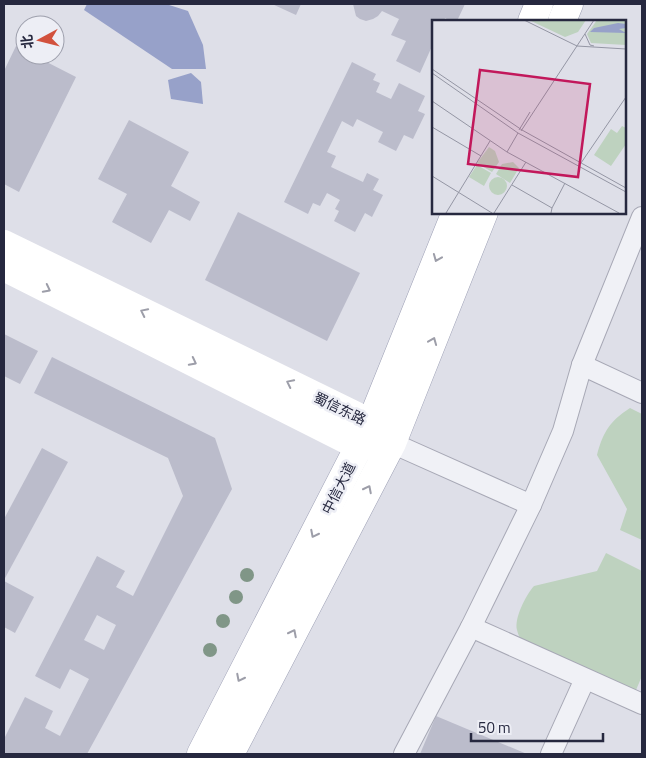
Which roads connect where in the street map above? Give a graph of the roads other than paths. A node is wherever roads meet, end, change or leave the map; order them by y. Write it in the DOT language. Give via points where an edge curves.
graph roads {
  1 [pos="540,4"];
  2 [pos="569,4"];
  3 [pos="532,20"];
  4 [pos="562,20"];
  5 [pos="455,214"];
  6 [pos="483,214"];
  7 [pos="642,217"];
  8 [pos="4,244"];
  9 [pos="4,267"];
  10 [pos="582,365"];
  11 [pos="642,393"];
  12 [pos="365,434"];
  13 [pos="392,443"];
  14 [pos="531,505"];
  15 [pos="471,627"];
  16 [pos="585,679"];
  17 [pos="642,704"];
  18 [pos="200,754"];
  19 [pos="230,754"];
  20 [pos="404,754"];
  21 [pos="551,754"];
  1 -- 3 [label="main road"];
  2 -- 4 [label="main road"];
  5 -- 12 [label="main road, 中信大道, one-way"];
  13 -- 6 [label="main road, 中信大道, one-way"];
  7 -- 10 [label="street"];
  12 -- 8 [label="main road, 蜀信东路, one-way"];
  9 -- 12 [label="main road, 蜀信东路, one-way"];
  10 -- 11 [label="street"];
  10 -- 14 [label="street" via="563,431"];
  12 -- 13 [label="main road, 蜀信东路"];
  12 -- 18 [label="main road, 中信大道, one-way"];
  13 -- 14 [label="street"];
  19 -- 13 [label="main road, 中信大道, one-way"];
  14 -- 15 [label="street"];
  15 -- 16 [label="street"];
  15 -- 20 [label="street"];
  16 -- 17 [label="street"];
  16 -- 21 [label="street"];
}
